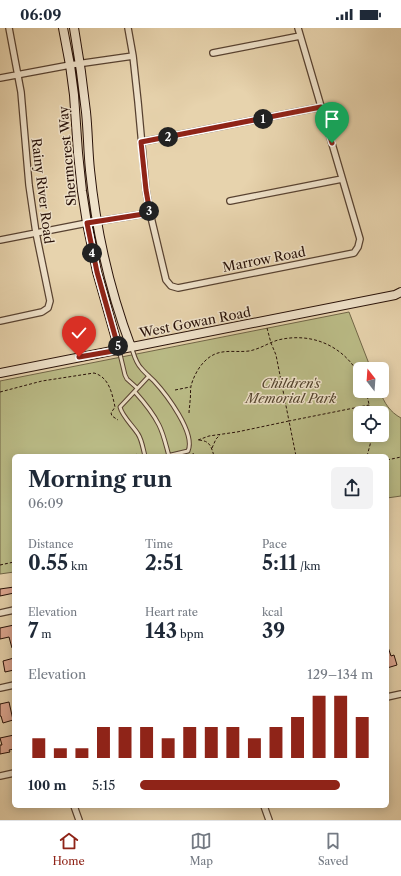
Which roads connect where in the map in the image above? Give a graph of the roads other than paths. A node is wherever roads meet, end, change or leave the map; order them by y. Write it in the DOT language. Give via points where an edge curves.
graph roads {
  1 [pos="9,28"];
  2 [pos="63,28"];
  3 [pos="74,28"];
  4 [pos="128,28"];
  5 [pos="298,28"];
  6 [pos="300,36"];
  7 [pos="213,53"];
  8 [pos="133,56"];
  9 [pos="80,64"];
  10 [pos="70,65"];
  11 [pos="18,74"];
  12 [pos="0,78"];
  13 [pos="321,107"];
  14 [pos="141,142"];
  15 [pos="342,179"];
  16 [pos="230,202"];
  17 [pos="150,213"];
  18 [pos="98,222"];
  19 [pos="87,223"];
  20 [pos="36,233"];
  21 [pos="0,240"];
  22 [pos="399,294"];
  23 [pos="0,321"];
  24 [pos="131,347"];
  25 [pos="119,350"];
  26 [pos="0,373"];
  27 [pos="149,376"];
  28 [pos="137,388"];
  29 [pos="135,392"];
  30 [pos="144,454"];
  31 [pos="168,454"];
  32 [pos="176,454"];
  33 [pos="12,610"];
  34 [pos="0,613"];
  35 [pos="12,685"];
  36 [pos="0,688"];
  37 [pos="401,694"];
  38 [pos="389,697"];
  39 [pos="12,773"];
  40 [pos="0,776"];
  41 [pos="75,808"];
  42 [pos="265,808"];
  43 [pos="79,820"];
  44 [pos="269,820"];
  1 -- 11 [label="street, Rainy River Road"];
  2 -- 10 [label="street, Shermcrest Way"];
  3 -- 9 [label="street, Shermcrest Way"];
  4 -- 8 [label="street"];
  5 -- 6 [label="street"];
  6 -- 7 [label="street"];
  6 -- 13 [label="street"];
  8 -- 9 [label="street"];
  8 -- 14 [label="street"];
  9 -- 10 [label="street"];
  9 -- 18 [label="street, Shermcrest Way" via="90,170"];
  10 -- 11 [label="street"];
  10 -- 19 [label="street, Shermcrest Way" via="80,179"];
  11 -- 12 [label="street"];
  11 -- 20 [label="street, Rainy River Road"];
  13 -- 14 [label="street"];
  13 -- 15 [label="street"];
  14 -- 17 [label="street"];
  15 -- 16 [label="street"];
  15 -- 17 [label="street, Marrow Road" via="360,239 354,252 178,288 171,286 166,280"];
  17 -- 18 [label="street"];
  18 -- 19 [label="street"];
  18 -- 24 [label="street, Shermcrest Way" via="113,290"];
  19 -- 20 [label="street"];
  19 -- 25 [label="street, Shermcrest Way" via="97,272"];
  20 -- 21 [label="street"];
  20 -- 23 [label="street, Rainy River Road" via="50,301 48,308 42,312"];
  22 -- 24 [label="street, West Gowan Road"];
  24 -- 25 [label="street, West Gowan Road"];
  24 -- 27 [label="lane" via="141,369"];
  25 -- 26 [label="street, West Gowan Road"];
  25 -- 28 [label="lane" via="125,375"];
  27 -- 28 [label="lane"];
  27 -- 32 [label="lane" via="178,412 190,443 188,451"];
  28 -- 29 [label="lane"];
  29 -- 30 [label="lane" via="120,407 121,412 140,436"];
  29 -- 31 [label="lane" via="160,426"];
  33 -- 34 [label="street"];
  35 -- 36 [label="street"];
  37 -- 38 [label="street"];
  39 -- 40 [label="street"];
  41 -- 43 [label="street"];
  42 -- 44 [label="street"];
}
